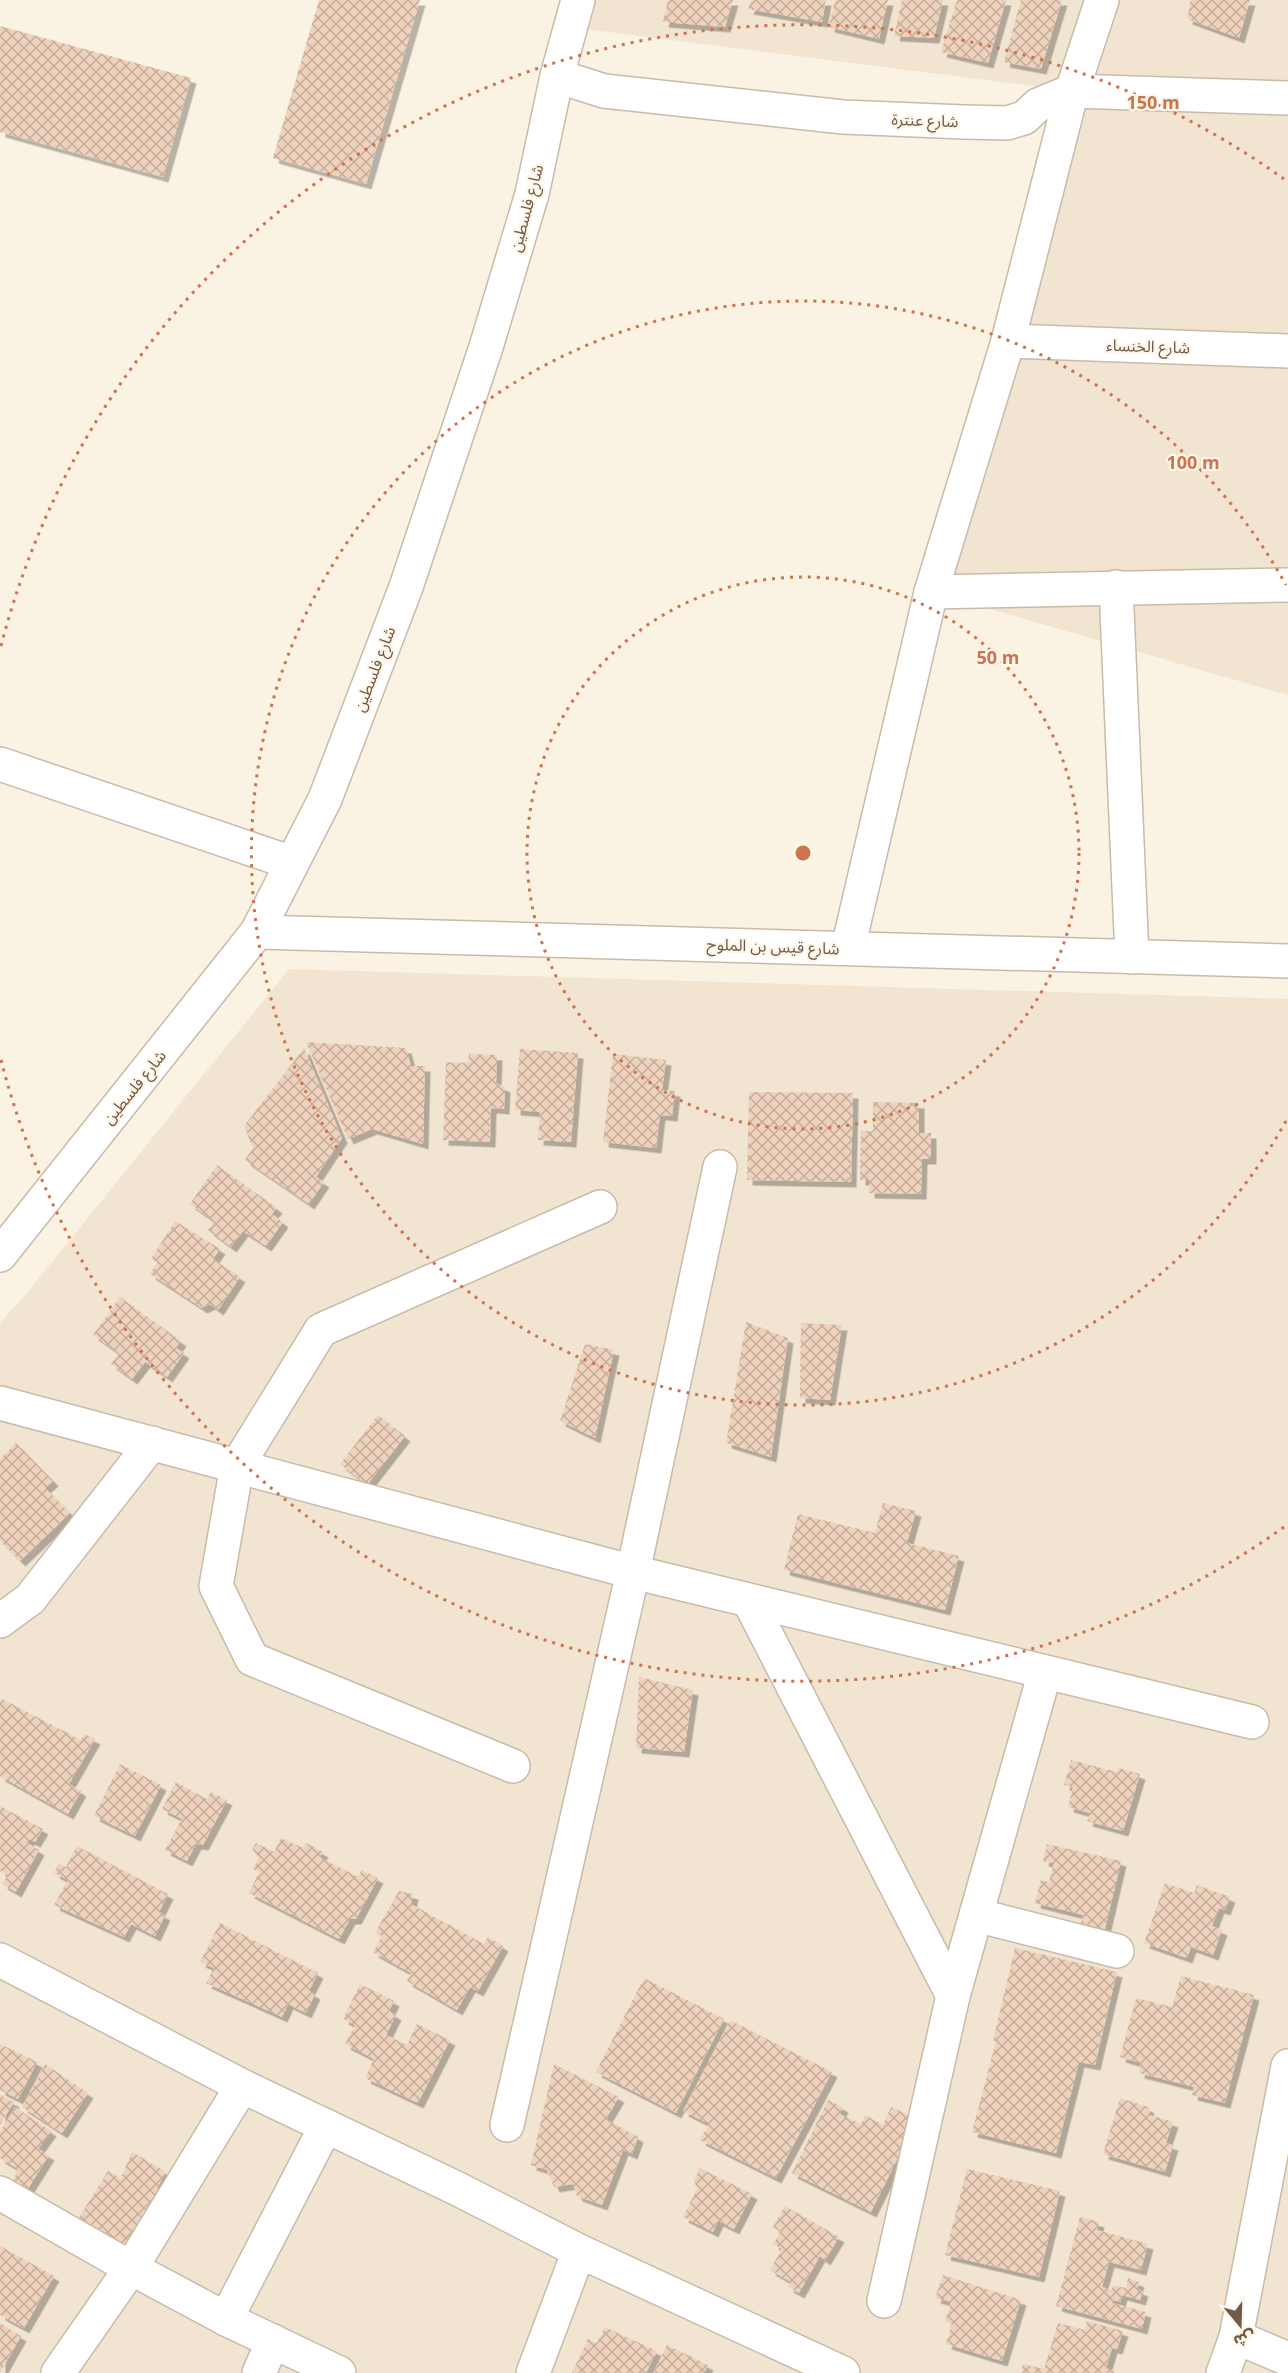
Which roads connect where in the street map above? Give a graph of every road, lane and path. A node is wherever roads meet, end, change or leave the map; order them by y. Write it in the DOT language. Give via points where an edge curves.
graph roads {
  1 [pos="578,0"];
  2 [pos="1102,0"];
  3 [pos="557,76"];
  4 [pos="1072,91"];
  5 [pos="1288,98"];
  6 [pos="1008,341"];
  7 [pos="1288,351"];
  8 [pos="1288,585"];
  9 [pos="1116,587"];
  10 [pos="931,591"];
  11 [pos="0,764"];
  12 [pos="292,863"];
  13 [pos="257,932"];
  14 [pos="848,948"];
  15 [pos="1132,957"];
  16 [pos="1288,961"];
  17 [pos="720,1167"];
  18 [pos="600,1208"];
  19 [pos="0,1255"];
  20 [pos="0,1403"];
  21 [pos="152,1443"];
  22 [pos="237,1466"];
  23 [pos="633,1572"];
  24 [pos="749,1601"];
  25 [pos="0,1621"];
  26 [pos="1045,1672"];
  27 [pos="1252,1722"];
  28 [pos="513,1766"];
  29 [pos="976,1915"];
  30 [pos="1117,1951"];
  31 [pos="0,1960"];
  32 [pos="953,1996"];
  33 [pos="1288,2071"];
  34 [pos="242,2086"];
  35 [pos="507,2125"];
  36 [pos="326,2126"];
  37 [pos="0,2193"];
  38 [pos="579,2251"];
  39 [pos="131,2268"];
  40 [pos="885,2301"];
  41 [pos="226,2319"];
  42 [pos="1236,2337"];
  43 [pos="273,2341"];
  44 [pos="1288,2359"];
  45 [pos="58,2373"];
  46 [pos="259,2373"];
  47 [pos="339,2373"];
  48 [pos="533,2373"];
  49 [pos="843,2373"];
  50 [pos="1223,2373"];
  1 -- 3 [label="street, شارع فلسطين"];
  2 -- 4 [label="street"];
  3 -- 4 [label="street, شارع عنترة" via="604,91 843,117 964,122 1007,123 1024,118 1038,105"];
  3 -- 12 [label="street, شارع فلسطين" via="532,194 406,587 325,799"];
  4 -- 5 [label="street, شارع عنترة"];
  4 -- 6 [label="street"];
  6 -- 7 [label="street, شارع الخنساء"];
  6 -- 10 [label="street"];
  8 -- 9 [label="street"];
  9 -- 10 [label="street"];
  9 -- 15 [label="street"];
  10 -- 14 [label="street"];
  11 -- 12 [label="street"];
  12 -- 13 [label="street, شارع فلسطين"];
  13 -- 14 [label="street, شارع قيس بن الملوح"];
  13 -- 19 [label="street, شارع فلسطين"];
  14 -- 15 [label="street, شارع قيس بن الملوح"];
  15 -- 16 [label="street, شارع قيس بن الملوح"];
  17 -- 23 [label="street"];
  18 -- 22 [label="street" via="321,1330"];
  20 -- 21 [label="street"];
  21 -- 22 [label="street"];
  21 -- 25 [label="street" via="30,1599"];
  22 -- 23 [label="street"];
  22 -- 28 [label="street" via="216,1586 252,1659"];
  23 -- 24 [label="street"];
  23 -- 35 [label="street"];
  24 -- 26 [label="street"];
  24 -- 32 [label="street"];
  26 -- 27 [label="street"];
  26 -- 29 [label="street"];
  29 -- 30 [label="street"];
  29 -- 32 [label="street"];
  31 -- 34 [label="street"];
  32 -- 40 [label="street"];
  33 -- 42 [label="street"];
  34 -- 36 [label="street"];
  34 -- 39 [label="street"];
  36 -- 38 [label="street"];
  36 -- 41 [label="street"];
  37 -- 39 [label="street"];
  38 -- 48 [label="street"];
  38 -- 49 [label="street"];
  39 -- 41 [label="street"];
  39 -- 45 [label="street"];
  41 -- 43 [label="street"];
  42 -- 44 [label="street"];
  42 -- 50 [label="street"];
  43 -- 46 [label="street"];
  43 -- 47 [label="street"];
}
